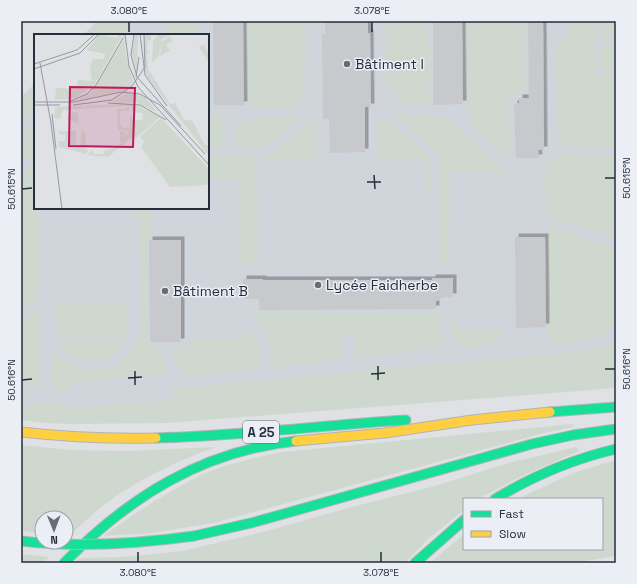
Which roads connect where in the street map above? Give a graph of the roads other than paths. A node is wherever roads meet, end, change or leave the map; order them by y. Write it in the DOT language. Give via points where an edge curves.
graph roads {
  1 [pos="616,407"];
  2 [pos="502,417"];
  3 [pos="616,429"];
  4 [pos="21,432"];
  5 [pos="616,449"];
  6 [pos="497,498"];
  7 [pos="463,521"];
  8 [pos="21,541"];
  9 [pos="64,563"];
  10 [pos="415,563"];
  1 -- 2 [label="highway, A 25"];
  2 -- 4 [label="highway, A 25" via="385,421 135,439 81,438"];
  2 -- 9 [label="highway" via="275,444 226,456 180,475 147,493 101,526"];
  3 -- 8 [label="highway, bridge" via="532,444 255,522 194,536 112,546"];
  5 -- 6 [label="highway" via="548,471"];
  7 -- 10 [label="highway"];
}
